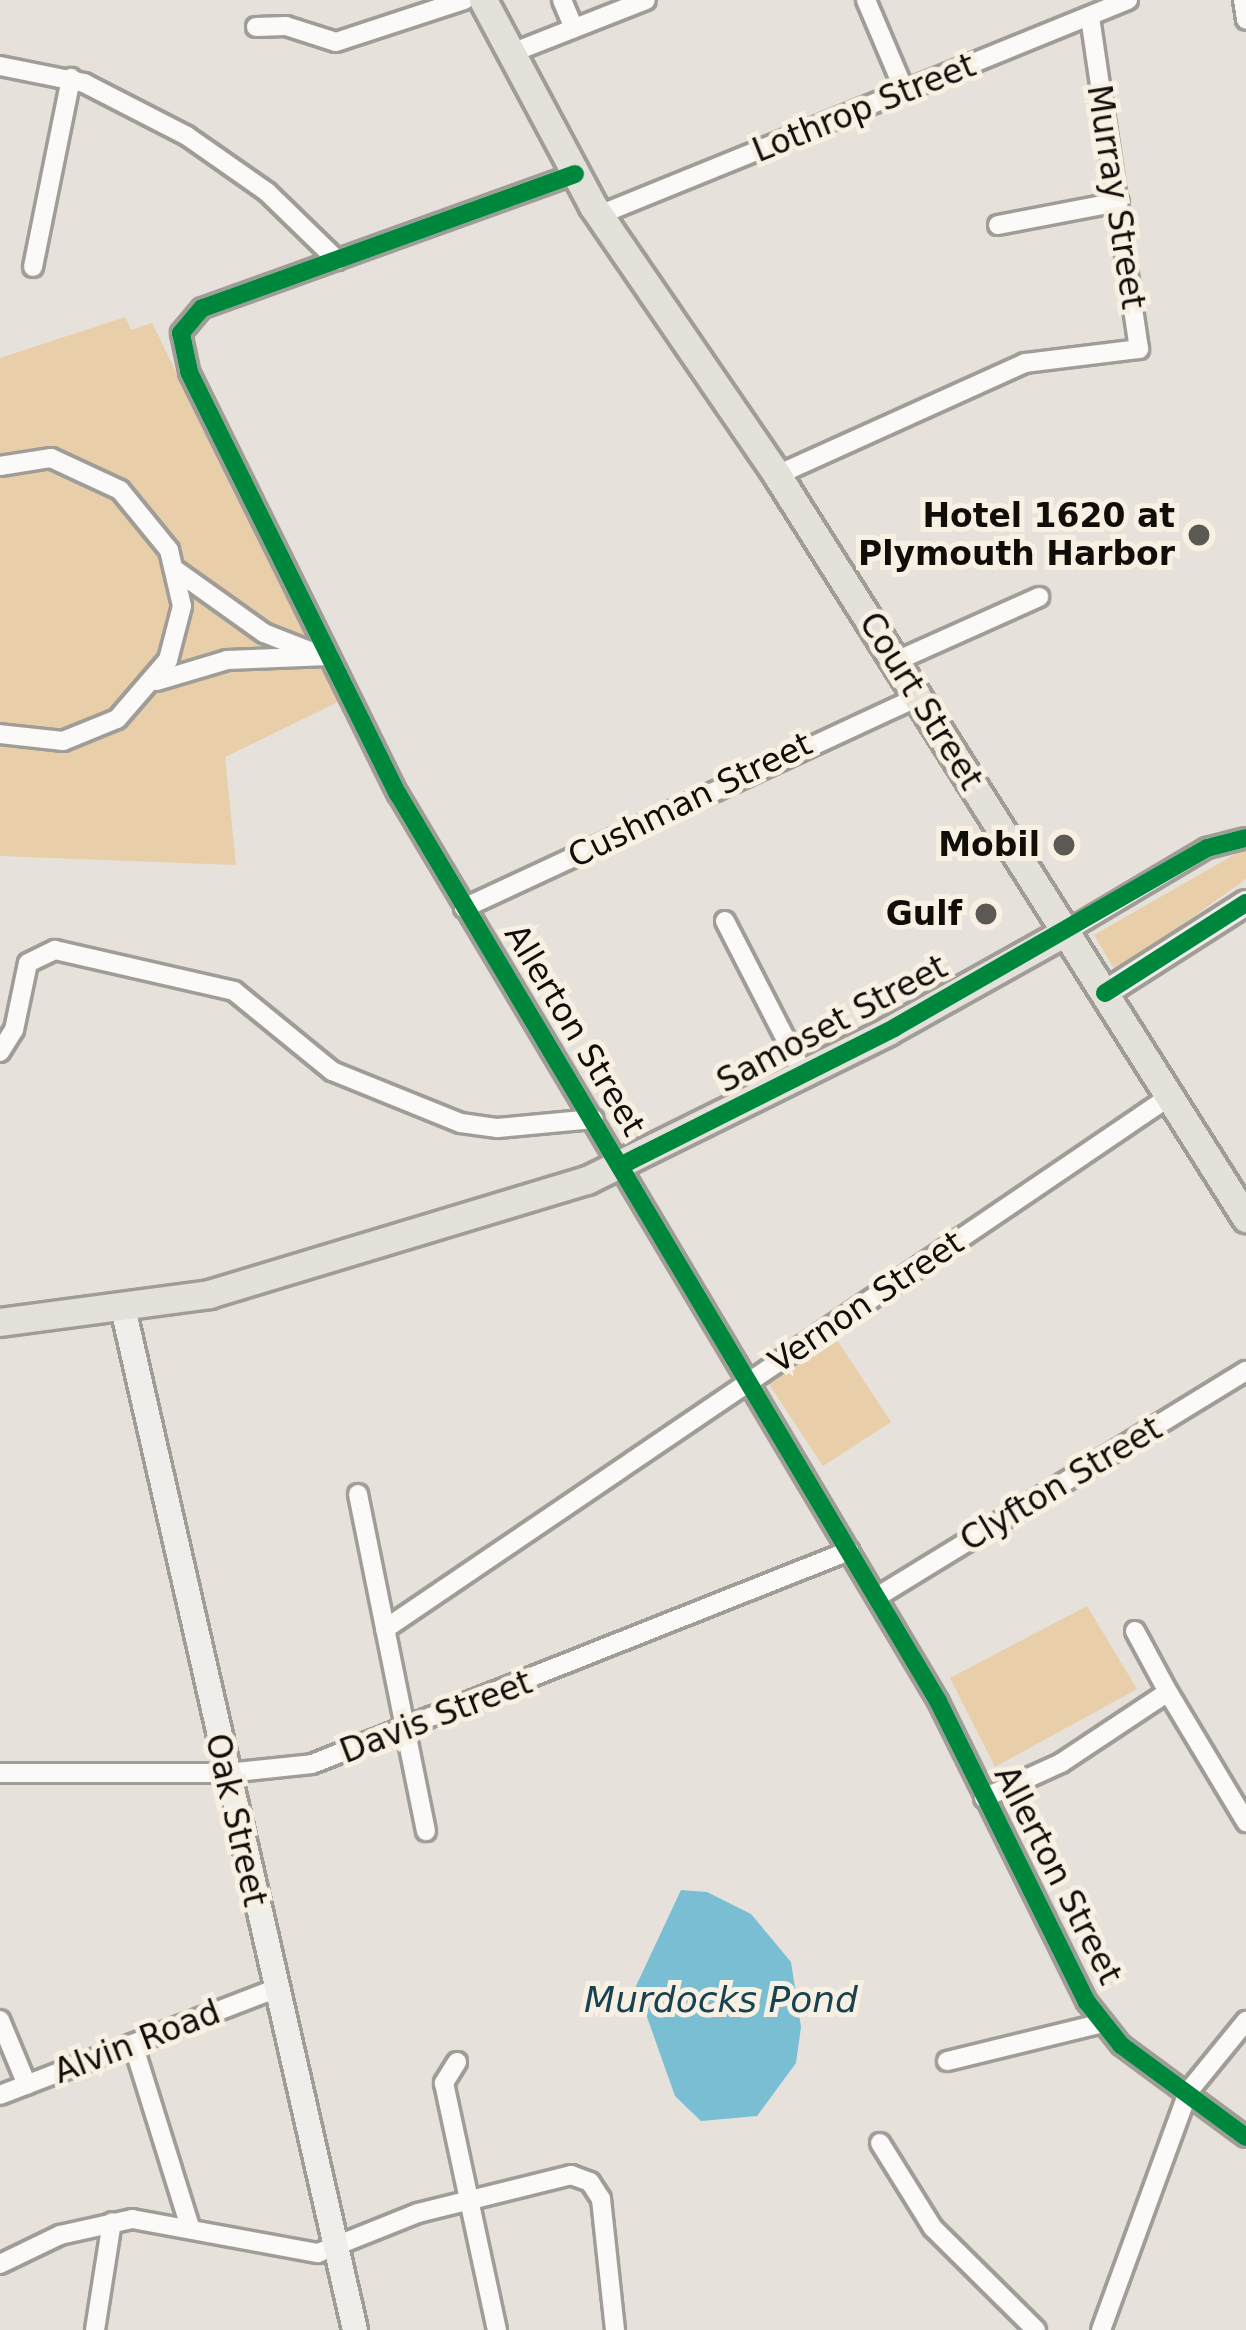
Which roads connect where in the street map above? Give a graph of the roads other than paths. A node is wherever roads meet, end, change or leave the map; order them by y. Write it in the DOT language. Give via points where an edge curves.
graph roads {
  1 [pos="464,0"];
  2 [pos="483,0"];
  3 [pos="562,0"];
  4 [pos="646,0"];
  5 [pos="866,0"];
  6 [pos="1128,0"];
  7 [pos="1243,0"];
  8 [pos="1090,17"];
  9 [pos="1246,20"];
  10 [pos="256,27"];
  11 [pos="574,28"];
  12 [pos="509,54"];
  13 [pos="0,66"];
  14 [pos="70,78"];
  15 [pos="905,92"];
  16 [pos="574,174"];
  17 [pos="1119,202"];
  18 [pos="599,214"];
  19 [pos="998,225"];
  20 [pos="337,260"];
  21 [pos="33,267"];
  22 [pos="0,466"];
  23 [pos="777,475"];
  24 [pos="177,571"];
  25 [pos="1039,597"];
  26 [pos="328,656"];
  27 [pos="896,661"];
  28 [pos="153,683"];
  29 [pos="918,698"];
  30 [pos="0,734"];
  31 [pos="1246,838"];
  32 [pos="1246,903"];
  33 [pos="464,908"];
  34 [pos="725,921"];
  35 [pos="1067,931"];
  36 [pos="1106,993"];
  37 [pos="0,1052"];
  38 [pos="804,1075"];
  39 [pos="1168,1097"];
  40 [pos="594,1119"];
  41 [pos="622,1166"];
  42 [pos="1246,1218"];
  43 [pos="123,1308"];
  44 [pos="0,1322"];
  45 [pos="1246,1371"];
  46 [pos="746,1382"];
  47 [pos="358,1494"];
  48 [pos="849,1552"];
  49 [pos="877,1597"];
  50 [pos="385,1629"];
  51 [pos="1135,1630"];
  52 [pos="1168,1692"];
  53 [pos="408,1730"];
  54 [pos="0,1773"];
  55 [pos="227,1773"];
  56 [pos="984,1798"];
  57 [pos="1246,1822"];
  58 [pos="426,1832"];
  59 [pos="274,1989"];
  60 [pos="0,2020"];
  61 [pos="1246,2021"];
  62 [pos="1102,2023"];
  63 [pos="133,2044"];
  64 [pos="947,2061"];
  65 [pos="457,2062"];
  66 [pos="27,2085"];
  67 [pos="1188,2092"];
  68 [pos="0,2095"];
  69 [pos="1246,2137"];
  70 [pos="880,2144"];
  71 [pos="474,2198"];
  72 [pos="112,2222"];
  73 [pos="190,2227"];
  74 [pos="337,2240"];
  75 [pos="0,2264"];
  76 [pos="95,2330"];
  77 [pos="355,2330"];
  78 [pos="497,2330"];
  79 [pos="615,2330"];
  80 [pos="1036,2330"];
  81 [pos="1102,2330"];
  1 -- 10 [label="street" via="336,41 286,26"];
  2 -- 12 [label="main road, Court Street"];
  3 -- 11 [label="street"];
  4 -- 11 [label="street"];
  5 -- 15 [label="street"];
  6 -- 8 [label="street, Lothrop Street"];
  7 -- 9 [label="street"];
  8 -- 15 [label="street, Lothrop Street"];
  8 -- 17 [label="street, Murray Street"];
  11 -- 12 [label="street"];
  12 -- 16 [label="main road, Court Street"];
  13 -- 14 [label="street"];
  14 -- 20 [label="street" via="225,159"];
  14 -- 21 [label="street"];
  15 -- 18 [label="street, Lothrop Street"];
  16 -- 18 [label="main road, Court Street"];
  16 -- 20 [label="street, Allerton Street"];
  17 -- 19 [label="street"];
  17 -- 23 [label="street, Murray Street" via="1139,350 1025,363"];
  18 -- 23 [label="main road, Court Street"];
  20 -- 26 [label="street, Allerton Street" via="202,308 181,333 189,372"];
  22 -- 24 [label="street" via="51,458 100,476 156,526"];
  23 -- 27 [label="main road, Court Street"];
  24 -- 26 [label="street" via="264,633"];
  24 -- 28 [label="street" via="177,632"];
  25 -- 27 [label="street"];
  26 -- 28 [label="street" via="227,660"];
  26 -- 33 [label="street, Allerton Street"];
  27 -- 29 [label="main road, Court Street"];
  28 -- 30 [label="street" via="91,732 63,741"];
  29 -- 33 [label="street, Cushman Street"];
  29 -- 35 [label="main road, Court Street"];
  31 -- 35 [label="street" via="1208,848"];
  32 -- 36 [label="main road"];
  33 -- 40 [label="street, Allerton Street"];
  34 -- 38 [label="street"];
  35 -- 36 [label="main road, Court Street"];
  35 -- 38 [label="main road, Samoset Street"];
  36 -- 39 [label="main road, Court Street"];
  37 -- 40 [label="street" via="14,1030 28,963 55,950 234,991 332,1071 461,1123 498,1128"];
  38 -- 41 [label="main road, Samoset Street"];
  39 -- 42 [label="main road, Court Street"];
  39 -- 46 [label="street, Vernon Street"];
  40 -- 41 [label="street, Allerton Street"];
  41 -- 43 [label="main road, Samoset Street" via="247,1283"];
  41 -- 46 [label="street, Allerton Street"];
  43 -- 44 [label="main road, Samoset Street"];
  43 -- 55 [label="main road, Oak Street"];
  45 -- 49 [label="street, Clyfton Street"];
  46 -- 48 [label="street, Allerton Street"];
  46 -- 50 [label="street, Vernon Street"];
  47 -- 50 [label="street"];
  48 -- 49 [label="street, Allerton Street"];
  48 -- 53 [label="street, Davis Street"];
  49 -- 56 [label="street, Allerton Street"];
  50 -- 53 [label="street"];
  51 -- 52 [label="street"];
  52 -- 56 [label="street" via="1061,1763"];
  52 -- 57 [label="street"];
  53 -- 55 [label="street, Davis Street" via="312,1764"];
  53 -- 58 [label="street"];
  54 -- 55 [label="street, Davis Street"];
  55 -- 59 [label="main road, Oak Street"];
  56 -- 62 [label="street, Allerton Street"];
  59 -- 63 [label="street, Alvin Road"];
  59 -- 74 [label="main road, Oak Street"];
  60 -- 66 [label="street"];
  61 -- 67 [label="street"];
  62 -- 64 [label="street"];
  62 -- 67 [label="street, Allerton Street"];
  63 -- 66 [label="street, Alvin Road"];
  63 -- 73 [label="street"];
  65 -- 71 [label="street" via="444,2084"];
  66 -- 68 [label="street, Alvin Road"];
  67 -- 69 [label="street, Allerton Street"];
  67 -- 81 [label="street"];
  70 -- 80 [label="street" via="933,2228"];
  71 -- 74 [label="street"];
  71 -- 78 [label="street"];
  71 -- 79 [label="street" via="571,2175 590,2182 602,2200"];
  72 -- 73 [label="street"];
  72 -- 75 [label="street"];
  72 -- 76 [label="street"];
  73 -- 74 [label="street" via="318,2253"];
  74 -- 77 [label="main road, Oak Street"];
}
